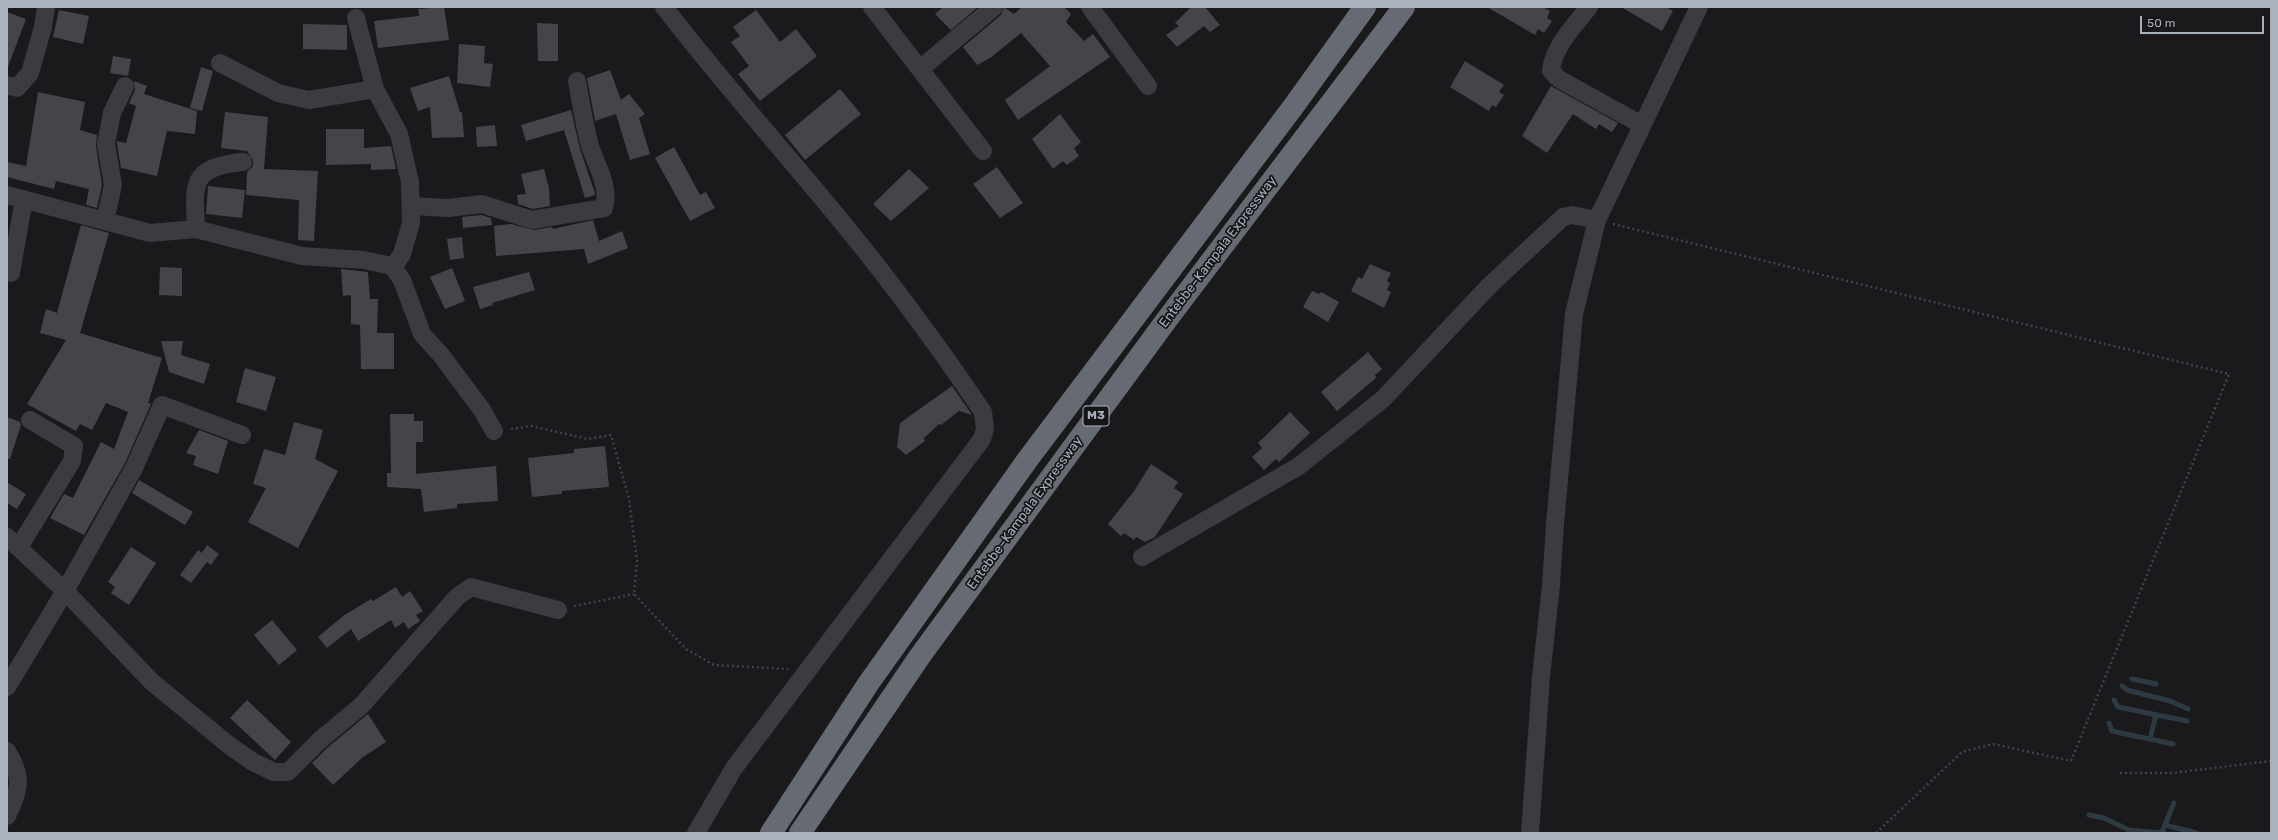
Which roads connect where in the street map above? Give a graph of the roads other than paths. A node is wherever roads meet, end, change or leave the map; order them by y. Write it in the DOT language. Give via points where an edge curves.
graph roads {
  1 [pos="46,7"];
  2 [pos="664,7"];
  3 [pos="872,7"];
  4 [pos="994,7"];
  5 [pos="1090,7"];
  6 [pos="1365,7"];
  7 [pos="1404,7"];
  8 [pos="1589,7"];
  9 [pos="1699,7"];
  10 [pos="356,18"];
  11 [pos="220,63"];
  12 [pos="920,70"];
  13 [pos="577,81"];
  14 [pos="7,85"];
  15 [pos="125,86"];
  16 [pos="1148,86"];
  17 [pos="374,89"];
  18 [pos="1642,125"];
  19 [pos="983,151"];
  20 [pos="243,162"];
  21 [pos="7,195"];
  22 [pos="24,199"];
  23 [pos="412,206"];
  24 [pos="1597,220"];
  25 [pos="105,221"];
  26 [pos="196,229"];
  27 [pos="392,266"];
  28 [pos="11,273"];
  29 [pos="30,420"];
  30 [pos="494,431"];
  31 [pos="242,436"];
  32 [pos="13,542"];
  33 [pos="1142,557"];
  34 [pos="65,591"];
  35 [pos="558,610"];
  36 [pos="7,687"];
  37 [pos="7,751"];
  38 [pos="7,816"];
  39 [pos="696,833"];
  40 [pos="772,833"];
  41 [pos="800,833"];
  42 [pos="1530,833"];
  1 -- 14 [label="street" via="30,73 17,88"];
  2 -- 39 [label="street" via="843,223 920,323 983,412 985,429 982,439 734,768"];
  3 -- 12 [label="street"];
  4 -- 12 [label="street"];
  5 -- 16 [label="street"];
  6 -- 40 [label="highway, Entebbe–Kampala Expressway / M3" via="1293,107 1028,459 868,684"];
  7 -- 41 [label="highway, Entebbe–Kampala Expressway / M3" via="1168,318 920,656"];
  8 -- 18 [label="street" via="1563,41 1551,71 1559,79"];
  9 -- 18 [label="street"];
  10 -- 17 [label="street"];
  11 -- 17 [label="street" via="278,93 309,100"];
  12 -- 19 [label="street"];
  13 -- 23 [label="street" via="590,145 607,197 604,208 532,220 482,204 448,208"];
  15 -- 25 [label="street" via="112,113 106,144 113,185"];
  17 -- 23 [label="street" via="399,134 410,182"];
  18 -- 24 [label="street"];
  20 -- 26 [label="street" via="222,164 204,174 194,189"];
  21 -- 22 [label="street"];
  22 -- 25 [label="street"];
  22 -- 28 [label="street"];
  23 -- 27 [label="street" via="411,223 402,254"];
  24 -- 33 [label="street" via="1572,215 1563,217 1489,286 1383,399 1299,466"];
  24 -- 42 [label="street" via="1574,314"];
  25 -- 26 [label="street" via="150,233"];
  26 -- 27 [label="street" via="302,256 364,260"];
  27 -- 30 [label="street" via="402,280 422,334 482,410"];
  29 -- 32 [label="street" via="74,446 72,461"];
  31 -- 34 [label="street" via="162,405 134,468"];
  32 -- 34 [label="street"];
  34 -- 35 [label="street" via="152,682 230,746 253,762 274,772 288,772 320,740 361,706 457,597 471,587"];
  34 -- 36 [label="street"];
  37 -- 38 [label="street" via="16,765 19,785 15,801"];
}
